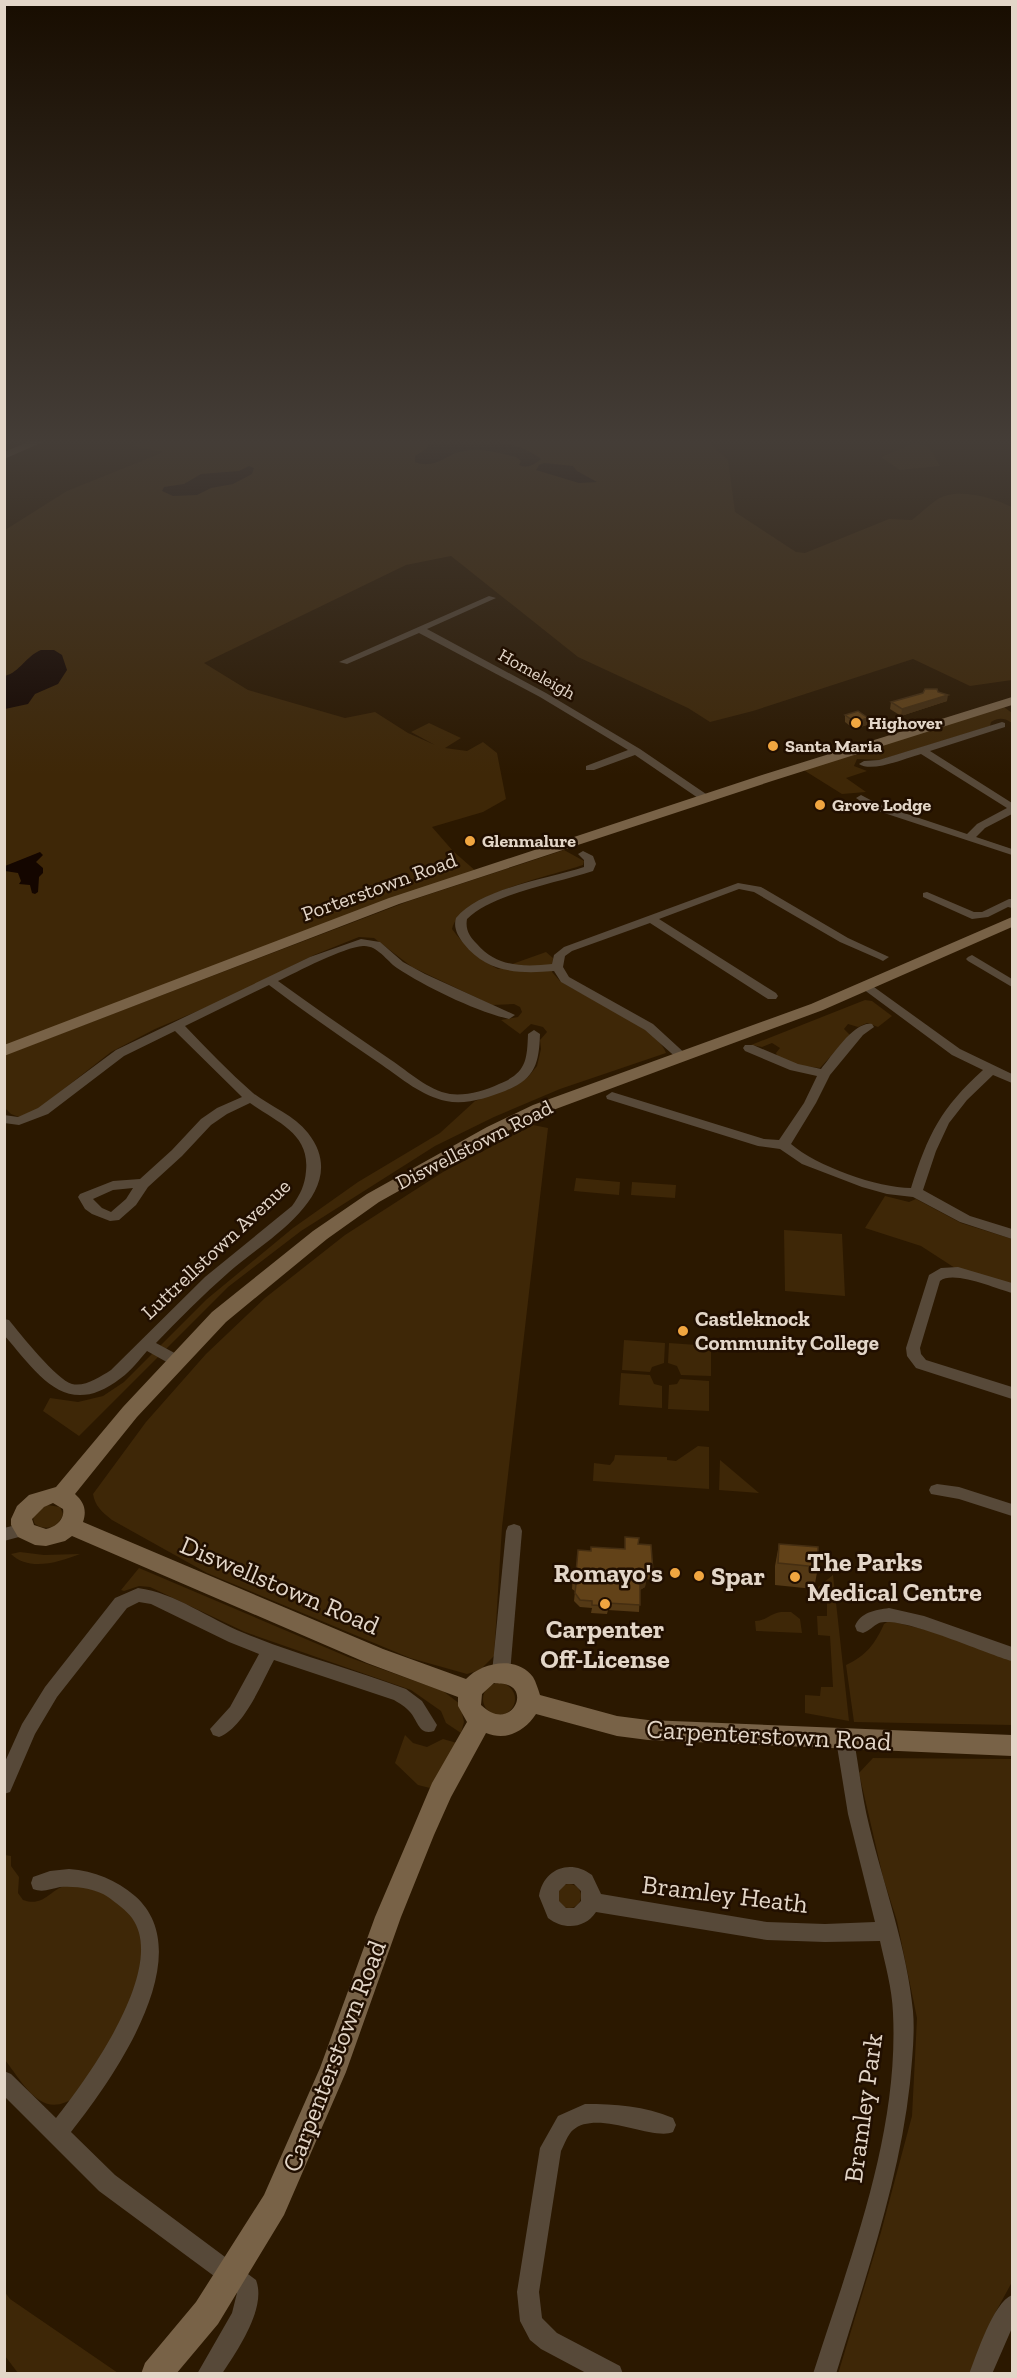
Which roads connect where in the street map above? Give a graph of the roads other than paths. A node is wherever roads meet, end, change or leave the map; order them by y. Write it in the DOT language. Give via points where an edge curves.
graph roads {
  1 [pos="492,598"];
  2 [pos="421,630"];
  3 [pos="344,662"];
  4 [pos="1012,701"];
  5 [pos="1002,725"];
  6 [pos="922,750"];
  7 [pos="636,751"];
  8 [pos="864,764"];
  9 [pos="590,768"];
  10 [pos="705,798"];
  11 [pos="861,798"];
  12 [pos="1012,808"];
  13 [pos="969,837"];
  14 [pos="1012,852"];
  15 [pos="583,854"];
  16 [pos="927,895"];
  17 [pos="1011,903"];
  18 [pos="652,919"];
  19 [pos="1012,922"];
  20 [pos="882,957"];
  21 [pos="972,959"];
  22 [pos="557,967"];
  23 [pos="271,981"];
  24 [pos="1012,984"];
  25 [pos="867,986"];
  26 [pos="772,996"];
  27 [pos="509,1015"];
  28 [pos="177,1026"];
  29 [pos="859,1029"];
  30 [pos="534,1034"];
  31 [pos="749,1048"];
  32 [pos="4,1051"];
  33 [pos="683,1057"];
  34 [pos="990,1071"];
  35 [pos="824,1074"];
  36 [pos="1012,1079"];
  37 [pos="612,1096"];
  38 [pos="251,1098"];
  39 [pos="4,1119"];
  40 [pos="784,1145"];
  41 [pos="143,1184"];
  42 [pos="915,1192"];
  43 [pos="1012,1234"];
  44 [pos="1012,1288"];
  45 [pos="4,1324"];
  46 [pos="146,1344"];
  47 [pos="177,1361"];
  48 [pos="1012,1394"];
  49 [pos="937,1490"];
  50 [pos="61,1496"];
  51 [pos="1012,1510"];
  52 [pos="70,1526"];
  53 [pos="514,1531"];
  54 [pos="14,1532"];
  55 [pos="862,1626"];
  56 [pos="270,1651"];
  57 [pos="1012,1654"];
  58 [pos="501,1672"];
  59 [pos="470,1690"];
  60 [pos="530,1702"];
  61 [pos="480,1720"];
  62 [pos="428,1725"];
  63 [pos="219,1729"];
  64 [pos="845,1740"];
  65 [pos="1012,1745"];
  66 [pos="4,1786"];
  67 [pos="40,1883"];
  68 [pos="592,1902"];
  69 [pos="888,1931"];
  70 [pos="4,2081"];
  71 [pos="666,2125"];
  72 [pos="57,2133"];
  73 [pos="232,2274"];
  74 [pos="1012,2306"];
  75 [pos="156,2373"];
  76 [pos="208,2373"];
  77 [pos="612,2373"];
  78 [pos="824,2373"];
  79 [pos="980,2373"];
  1 -- 2 [label="street"];
  2 -- 3 [label="street"];
  2 -- 7 [label="street, Homeleigh" via="543,695"];
  4 -- 10 [label="street, Porterstown Road"];
  5 -- 6 [label="street"];
  6 -- 8 [label="street"];
  6 -- 12 [label="street"];
  7 -- 9 [label="street"];
  7 -- 10 [label="street, Homeleigh"];
  10 -- 32 [label="street, Porterstown Road" via="394,901"];
  11 -- 13 [label="street" via="875,807"];
  12 -- 13 [label="street"];
  13 -- 14 [label="street"];
  15 -- 22 [label="street" via="589,858 589,869 495,899 471,909 462,918 461,928 468,941 494,964 511,968"];
  16 -- 17 [label="street" via="972,916"];
  18 -- 20 [label="street" via="738,886 749,886"];
  18 -- 22 [label="street" via="568,949 560,955"];
  18 -- 26 [label="street"];
  19 -- 25 [label="street, Diswellstown Road"];
  21 -- 24 [label="street"];
  22 -- 33 [label="street" via="569,981 649,1027"];
  23 -- 27 [label="street" via="333,952 370,942 421,977"];
  23 -- 28 [label="street"];
  23 -- 30 [label="street" via="397,1070 444,1097 475,1097 522,1078 531,1066"];
  25 -- 33 [label="street, Diswellstown Road"];
  25 -- 34 [label="street" via="936,1039"];
  28 -- 38 [label="street, Luttrellstown Avenue"];
  28 -- 39 [label="street" via="108,1061 43,1112 19,1120"];
  29 -- 35 [label="street"];
  31 -- 35 [label="street" via="770,1050 786,1064"];
  33 -- 47 [label="street, Diswellstown Road" via="539,1109 415,1173 352,1212 263,1280 219,1317"];
  34 -- 36 [label="street"];
  34 -- 42 [label="street" via="945,1118 931,1143"];
  35 -- 40 [label="street"];
  37 -- 40 [label="street" via="764,1143"];
  38 -- 41 [label="street" via="206,1122"];
  38 -- 46 [label="street, Luttrellstown Avenue" via="305,1137 313,1167 309,1192 296,1209 224,1268"];
  40 -- 42 [label="street" via="800,1159 864,1183"];
  42 -- 43 [label="street" via="965,1219"];
  44 -- 48 [label="street" via="951,1272 941,1273 934,1280 913,1348 921,1364"];
  45 -- 46 [label="street, Luttrellstown Avenue" via="61,1386 77,1390 102,1383 116,1374"];
  46 -- 47 [label="street, Luttrellstown Avenue"];
  47 -- 50 [label="street, Diswellstown Road"];
  49 -- 51 [label="street"];
  50 -- 52 [label="street" via="75,1508"];
  50 -- 54 [label="street" via="45,1496 30,1504"];
  52 -- 54 [label="street" via="48,1537"];
  52 -- 59 [label="street, Diswellstown Road" via="353,1648"];
  53 -- 58 [label="street"];
  55 -- 57 [label="street" via="874,1617 889,1615"];
  56 -- 62 [label="street" via="400,1694 416,1706"];
  56 -- 63 [label="street" via="236,1712"];
  56 -- 66 [label="street" via="153,1597 138,1595 121,1603 51,1692 28,1730"];
  58 -- 59 [label="street" via="483,1677"];
  58 -- 60 [label="street" via="523,1682"];
  59 -- 61 [label="street" via="469,1704"];
  60 -- 61 [label="street" via="526,1712 514,1722 497,1726"];
  60 -- 64 [label="street, Carpenterstown Road" via="630,1728"];
  61 -- 73 [label="street, Carpenterstown Road" via="420,1839 289,2173"];
  64 -- 65 [label="street, Carpenterstown Road"];
  64 -- 69 [label="street, Bramley Park" via="860,1823"];
  67 -- 72 [label="street" via="71,1877 118,1892 143,1919 150,1947 142,1991 126,2031 101,2076"];
  68 -- 69 [label="street, Bramley Heath" via="767,1931"];
  69 -- 78 [label="street, Bramley Park" via="903,2016 894,2128 879,2194"];
  70 -- 72 [label="street"];
  71 -- 77 [label="street" via="622,2114 594,2112 561,2127 551,2148 528,2311 538,2332 554,2344"];
  72 -- 73 [label="street" via="106,2183"];
  73 -- 75 [label="street, Carpenterstown Road" via="207,2313"];
  73 -- 76 [label="street" via="248,2288 249,2301"];
  74 -- 79 [label="street"];
}
